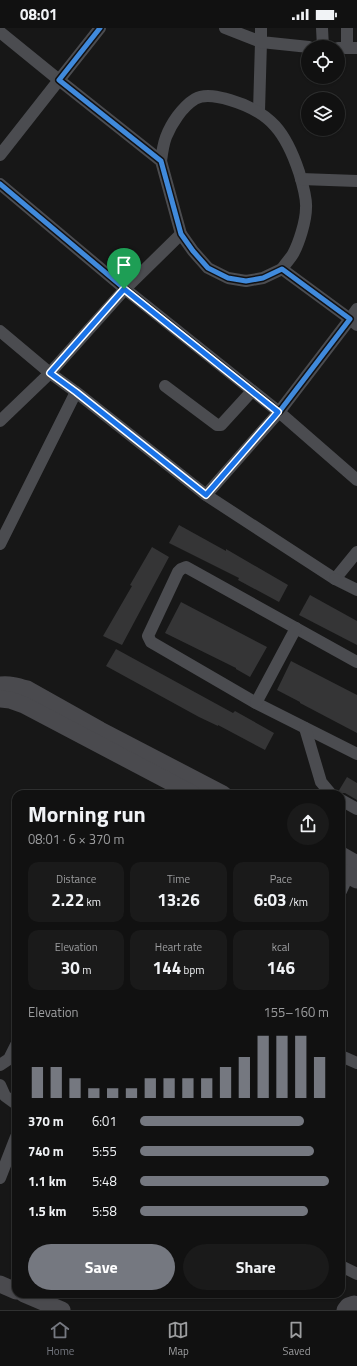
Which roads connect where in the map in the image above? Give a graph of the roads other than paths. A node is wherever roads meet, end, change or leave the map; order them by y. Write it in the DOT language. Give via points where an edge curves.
graph roads {
  1 [pos="100,28"];
  2 [pos="225,28"];
  3 [pos="261,28"];
  4 [pos="322,28"];
  5 [pos="347,28"];
  6 [pos="0,32"];
  7 [pos="322,40"];
  8 [pos="261,42"];
  9 [pos="301,46"];
  10 [pos="347,48"];
  11 [pos="59,80"];
  12 [pos="259,111"];
  13 [pos="0,155"];
  14 [pos="161,161"];
  15 [pos="301,179"];
  16 [pos="357,181"];
  17 [pos="0,184"];
  18 [pos="181,234"];
  19 [pos="282,269"];
  20 [pos="124,289"];
  21 [pos="357,309"];
  22 [pos="354,322"];
  23 [pos="0,331"];
  24 [pos="50,373"];
  25 [pos="164,386"];
  26 [pos="252,391"];
  27 [pos="76,392"];
  28 [pos="278,412"];
  29 [pos="0,421"];
  30 [pos="357,480"];
  31 [pos="206,495"];
  32 [pos="0,544"];
  33 [pos="357,552"];
  34 [pos="335,579"];
  35 [pos="357,590"];
  36 [pos="296,628"];
  37 [pos="357,662"];
  38 [pos="0,685"];
  39 [pos="0,699"];
  40 [pos="256,703"];
  41 [pos="305,728"];
  42 [pos="357,754"];
  43 [pos="168,773"];
  44 [pos="188,790"];
  45 [pos="213,790"];
  46 [pos="328,790"];
  47 [pos="345,802"];
  48 [pos="357,809"];
  49 [pos="350,868"];
  50 [pos="345,881"];
  51 [pos="12,1052"];
  52 [pos="345,1058"];
  53 [pos="357,1063"];
  54 [pos="0,1065"];
  55 [pos="0,1085"];
  56 [pos="12,1101"];
  57 [pos="12,1147"];
  58 [pos="0,1178"];
  59 [pos="345,1268"];
  60 [pos="357,1274"];
  61 [pos="0,1284"];
  62 [pos="12,1289"];
  63 [pos="34,1298"];
  64 [pos="62,1310"];
  1 -- 11 [label="street"];
  2 -- 8 [label="street"];
  3 -- 8 [label="street"];
  4 -- 7 [label="street"];
  5 -- 10 [label="street"];
  6 -- 11 [label="street"];
  8 -- 9 [label="street"];
  8 -- 12 [label="street"];
  11 -- 13 [label="street"];
  11 -- 14 [label="street"];
  12 -- 14 [label="street" via="223,98 196,98 173,123 166,138"];
  12 -- 15 [label="street" via="277,126 292,152"];
  14 -- 18 [label="street"];
  15 -- 16 [label="street"];
  15 -- 19 [label="street" via="307,207 302,232 293,254"];
  17 -- 20 [label="street"];
  18 -- 19 [label="street" via="208,268 228,278 246,281 263,278"];
  18 -- 20 [label="street"];
  19 -- 22 [label="street"];
  20 -- 24 [label="street"];
  20 -- 26 [label="street"];
  21 -- 22 [label="street"];
  22 -- 28 [label="street"];
  23 -- 24 [label="street"];
  24 -- 27 [label="street"];
  24 -- 29 [label="street"];
  25 -- 26 [label="street" via="217,425 221,425"];
  26 -- 28 [label="street"];
  27 -- 31 [label="street"];
  27 -- 32 [label="street"];
  28 -- 30 [label="street"];
  28 -- 31 [label="street"];
  31 -- 34 [label="street"];
  33 -- 34 [label="street"];
  34 -- 35 [label="street"];
  36 -- 37 [label="street"];
  36 -- 40 [label="street"];
  36 -- 40 [label="street" via="186,567 178,572 148,636 149,639"];
  38 -- 43 [label="street" via="7,684 27,689 100,730"];
  39 -- 43 [label="street" via="24,705"];
  40 -- 41 [label="street"];
  41 -- 42 [label="street"];
  41 -- 46 [label="street" via="321,782"];
  43 -- 44 [label="street"];
  43 -- 45 [label="street"];
  47 -- 48 [label="street"];
  49 -- 50 [label="street"];
  51 -- 54 [label="street"];
  52 -- 53 [label="street"];
  55 -- 56 [label="street" via="5,1096"];
  57 -- 58 [label="street"];
  59 -- 60 [label="street"];
  61 -- 62 [label="street"];
  63 -- 64 [label="street"];
}
